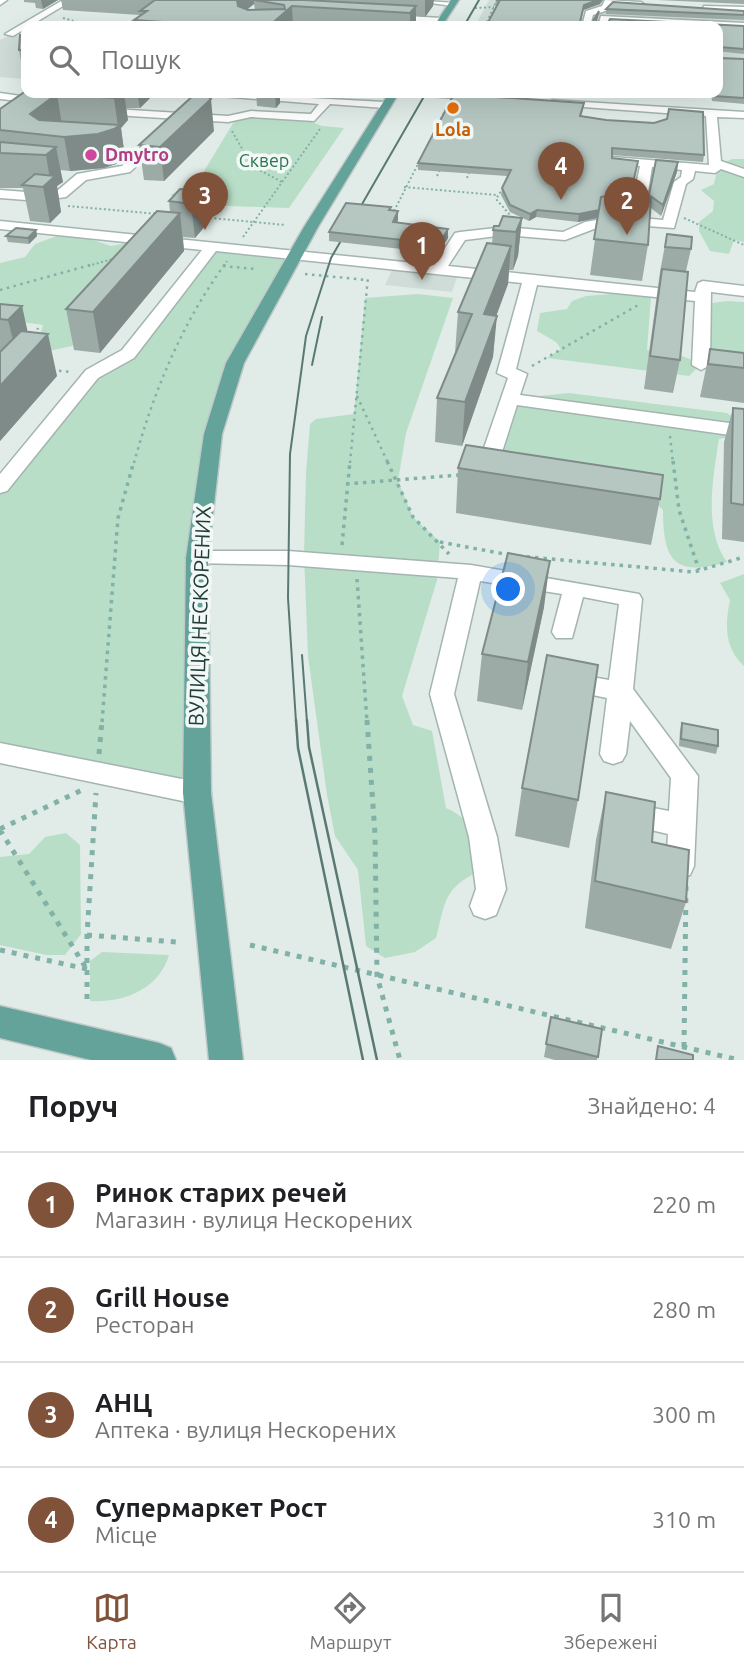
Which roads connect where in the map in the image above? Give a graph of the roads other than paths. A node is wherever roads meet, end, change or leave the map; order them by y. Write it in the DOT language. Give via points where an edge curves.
graph roads {
  1 [pos="410,0"];
  2 [pos="609,1"];
  3 [pos="71,2"];
  4 [pos="454,2"];
  5 [pos="655,6"];
  6 [pos="692,8"];
  7 [pos="744,10"];
  8 [pos="382,18"];
  9 [pos="394,18"];
  10 [pos="33,21"];
  11 [pos="416,21"];
  12 [pos="441,21"];
  13 [pos="587,21"];
  14 [pos="603,21"];
  15 [pos="634,21"];
  16 [pos="723,26"];
  17 [pos="744,26"];
  18 [pos="21,28"];
  19 [pos="10,34"];
  20 [pos="0,96"];
  21 [pos="21,97"];
  22 [pos="30,98"];
  23 [pos="321,98"];
  24 [pos="390,98"];
  25 [pos="558,98"];
  26 [pos="632,100"];
  27 [pos="332,101"];
  28 [pos="590,101"];
  29 [pos="385,105"];
  30 [pos="37,109"];
  31 [pos="81,110"];
  32 [pos="711,113"];
  33 [pos="744,115"];
  34 [pos="182,117"];
  35 [pos="122,152"];
  36 [pos="143,153"];
  37 [pos="617,160"];
  38 [pos="647,163"];
  39 [pos="715,163"];
  40 [pos="689,167"];
  41 [pos="744,173"];
  42 [pos="55,174"];
  43 [pos="82,177"];
  44 [pos="0,194"];
  45 [pos="639,204"];
  46 [pos="0,225"];
  47 [pos="212,247"];
  48 [pos="295,255"];
  49 [pos="439,269"];
  50 [pos="531,279"];
  51 [pos="744,291"];
  52 [pos="703,297"];
  53 [pos="701,366"];
  54 [pos="510,399"];
  55 [pos="744,431"];
  56 [pos="490,479"];
  57 [pos="0,486"];
  58 [pos="197,558"];
  59 [pos="471,572"];
  60 [pos="574,588"];
  61 [pos="564,632"];
  62 [pos="557,680"];
  63 [pos="621,691"];
  64 [pos="0,753"];
  65 [pos="613,754"];
  66 [pos="197,793"];
  67 [pos="611,811"];
  68 [pos="683,826"];
  69 [pos="680,866"];
  70 [pos="485,906"];
  71 [pos="0,1022"];
  72 [pos="159,1060"];
  73 [pos="226,1060"];
  1 -- 4 [label="lane"];
  1 -- 9 [label="lane"];
  2 -- 5 [label="lane"];
  2 -- 13 [label="lane" via="589,13"];
  3 -- 10 [label="lane"];
  4 -- 12 [label="main road"];
  6 -- 7 [label="lane"];
  8 -- 9 [label="lane"];
  9 -- 11 [label="lane"];
  14 -- 15 [label="lane"];
  16 -- 17 [label="lane"];
  18 -- 19 [label="lane"];
  20 -- 21 [label="lane"];
  22 -- 30 [label="lane" via="13,111"];
  23 -- 27 [label="lane"];
  24 -- 29 [label="main road, ВУЛИЦЯ НЕСКОРЕНИХ"];
  25 -- 28 [label="lane"];
  26 -- 28 [label="lane"];
  27 -- 29 [label="lane"];
  27 -- 34 [label="lane" via="314,118 251,114 228,119"];
  28 -- 32 [label="lane" via="684,106"];
  29 -- 48 [label="main road, ВУЛИЦЯ НЕСКОРЕНИХ"];
  31 -- 34 [label="lane"];
  32 -- 33 [label="lane"];
  32 -- 39 [label="lane"];
  34 -- 36 [label="lane"];
  35 -- 36 [label="lane"];
  36 -- 43 [label="lane" via="126,169"];
  37 -- 38 [label="lane"];
  38 -- 40 [label="lane"];
  38 -- 45 [label="lane"];
  39 -- 40 [label="lane" via="715,169"];
  39 -- 41 [label="lane"];
  40 -- 49 [label="lane" via="687,179 680,182 669,225 619,220 565,236 505,231 460,236"];
  42 -- 43 [label="lane"];
  43 -- 44 [label="lane" via="54,196"];
  46 -- 47 [label="lane"];
  47 -- 48 [label="lane"];
  47 -- 57 [label="lane" via="128,354 92,374"];
  48 -- 49 [label="lane"];
  48 -- 58 [label="main road, ВУЛИЦЯ НЕСКОРЕНИХ" via="228,379 214,434"];
  49 -- 50 [label="lane"];
  50 -- 52 [label="lane"];
  50 -- 54 [label="lane" via="506,373 519,374"];
  51 -- 52 [label="lane" via="703,286"];
  52 -- 53 [label="lane"];
  54 -- 55 [label="lane"];
  54 -- 56 [label="lane"];
  58 -- 59 [label="lane" via="348,562"];
  58 -- 66 [label="main road, ВУЛИЦЯ НЕСКОРЕНИХ"];
  59 -- 60 [label="lane"];
  59 -- 70 [label="lane" via="442,694 483,836 491,888"];
  60 -- 61 [label="lane"];
  60 -- 63 [label="lane" via="631,599"];
  62 -- 63 [label="lane"];
  63 -- 65 [label="lane"];
  63 -- 68 [label="lane" via="685,776"];
  64 -- 66 [label="lane" via="97,778"];
  66 -- 73 [label="main road, ВУЛИЦЯ НЕСКОРЕНИХ"];
  67 -- 68 [label="lane"];
  68 -- 69 [label="lane"];
  71 -- 72 [label="main road"];
}
